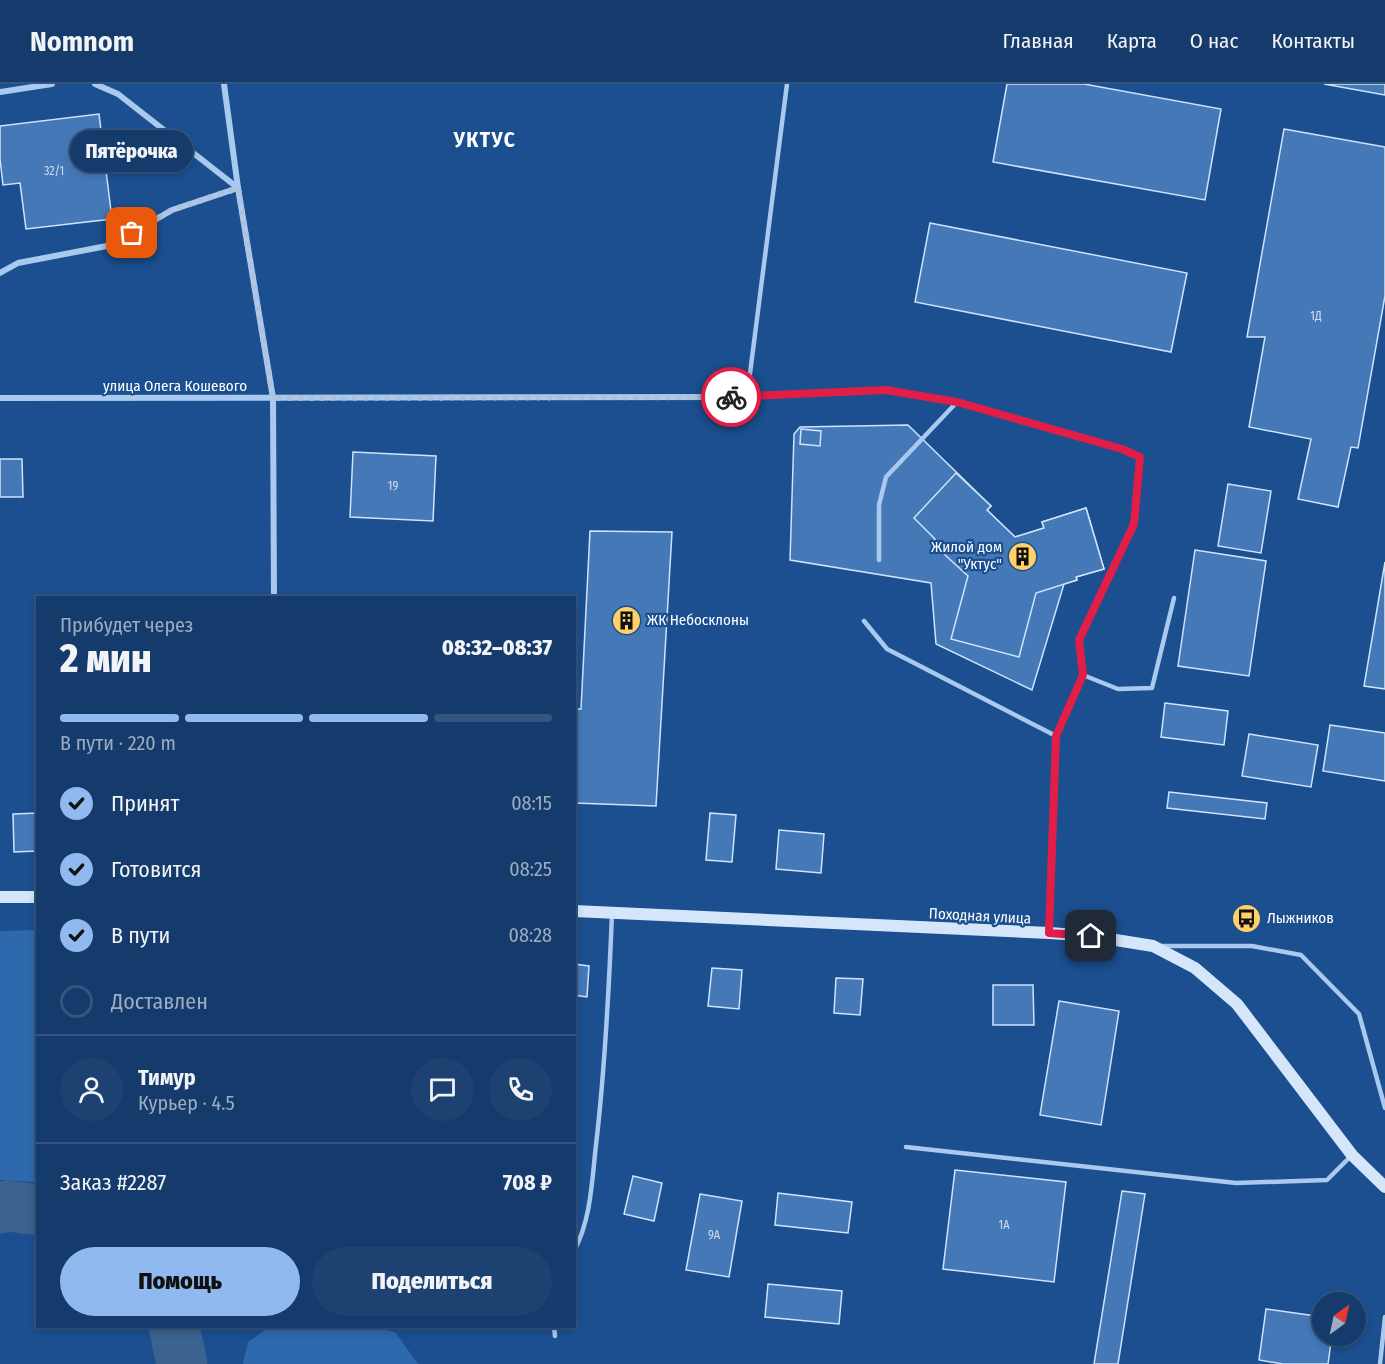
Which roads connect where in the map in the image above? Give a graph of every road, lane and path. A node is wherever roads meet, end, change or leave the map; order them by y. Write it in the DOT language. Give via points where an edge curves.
graph roads {
  1 [pos="52,84"];
  2 [pos="95,84"];
  3 [pos="224,84"];
  4 [pos="787,84"];
  5 [pos="0,92"];
  6 [pos="238,188"];
  7 [pos="0,273"];
  8 [pos="747,397"];
  9 [pos="0,398"];
  10 [pos="273,398"];
  11 [pos="957,402"];
  12 [pos="879,560"];
  13 [pos="274,596"];
  14 [pos="1174,598"];
  15 [pos="864,621"];
  16 [pos="1083,675"];
  17 [pos="1056,736"];
  18 [pos="0,897"];
  19 [pos="36,897"];
  20 [pos="576,911"];
  21 [pos="612,913"];
  22 [pos="1049,933"];
  23 [pos="1153,946"];
  24 [pos="1385,1108"];
  25 [pos="906,1147"];
  26 [pos="1352,1155"];
  27 [pos="1385,1187"];
  28 [pos="576,1248"];
  29 [pos="1385,1317"];
  30 [pos="554,1328"];
  31 [pos="555,1336"];
  32 [pos="1380,1364"];
  1 -- 5 [label="street"];
  2 -- 6 [label="street" via="118,94"];
  3 -- 6 [label="street"];
  4 -- 8 [label="lane"];
  6 -- 7 [label="street" via="172,210 112,245 18,263"];
  6 -- 10 [label="street"];
  8 -- 10 [label="street, улица Олега Кошевого"];
  8 -- 11 [label="lane" via="886,390"];
  9 -- 10 [label="street, улица Олега Кошевого"];
  10 -- 13 [label="street"];
  11 -- 12 [label="lane" via="886,477 879,505"];
  11 -- 16 [label="lane" via="1140,457 1134,524 1079,640"];
  14 -- 16 [label="lane" via="1152,687 1118,688"];
  15 -- 17 [label="lane" via="887,649"];
  16 -- 17 [label="lane"];
  17 -- 22 [label="lane"];
  18 -- 19 [label="main road"];
  20 -- 21 [label="main road, Походная улица"];
  21 -- 22 [label="main road, Походная улица"];
  21 -- 28 [label="lane" via="607,1023 593,1169 582,1237"];
  22 -- 23 [label="main road, Походная улица"];
  23 -- 24 [label="lane" via="1252,946 1301,955 1359,1014"];
  23 -- 26 [label="main road, Походная улица" via="1195,968 1237,1004"];
  25 -- 26 [label="lane" via="1236,1183 1327,1180"];
  26 -- 27 [label="main road, Походная улица"];
  29 -- 32 [label="lane"];
  30 -- 31 [label="lane"];
}
